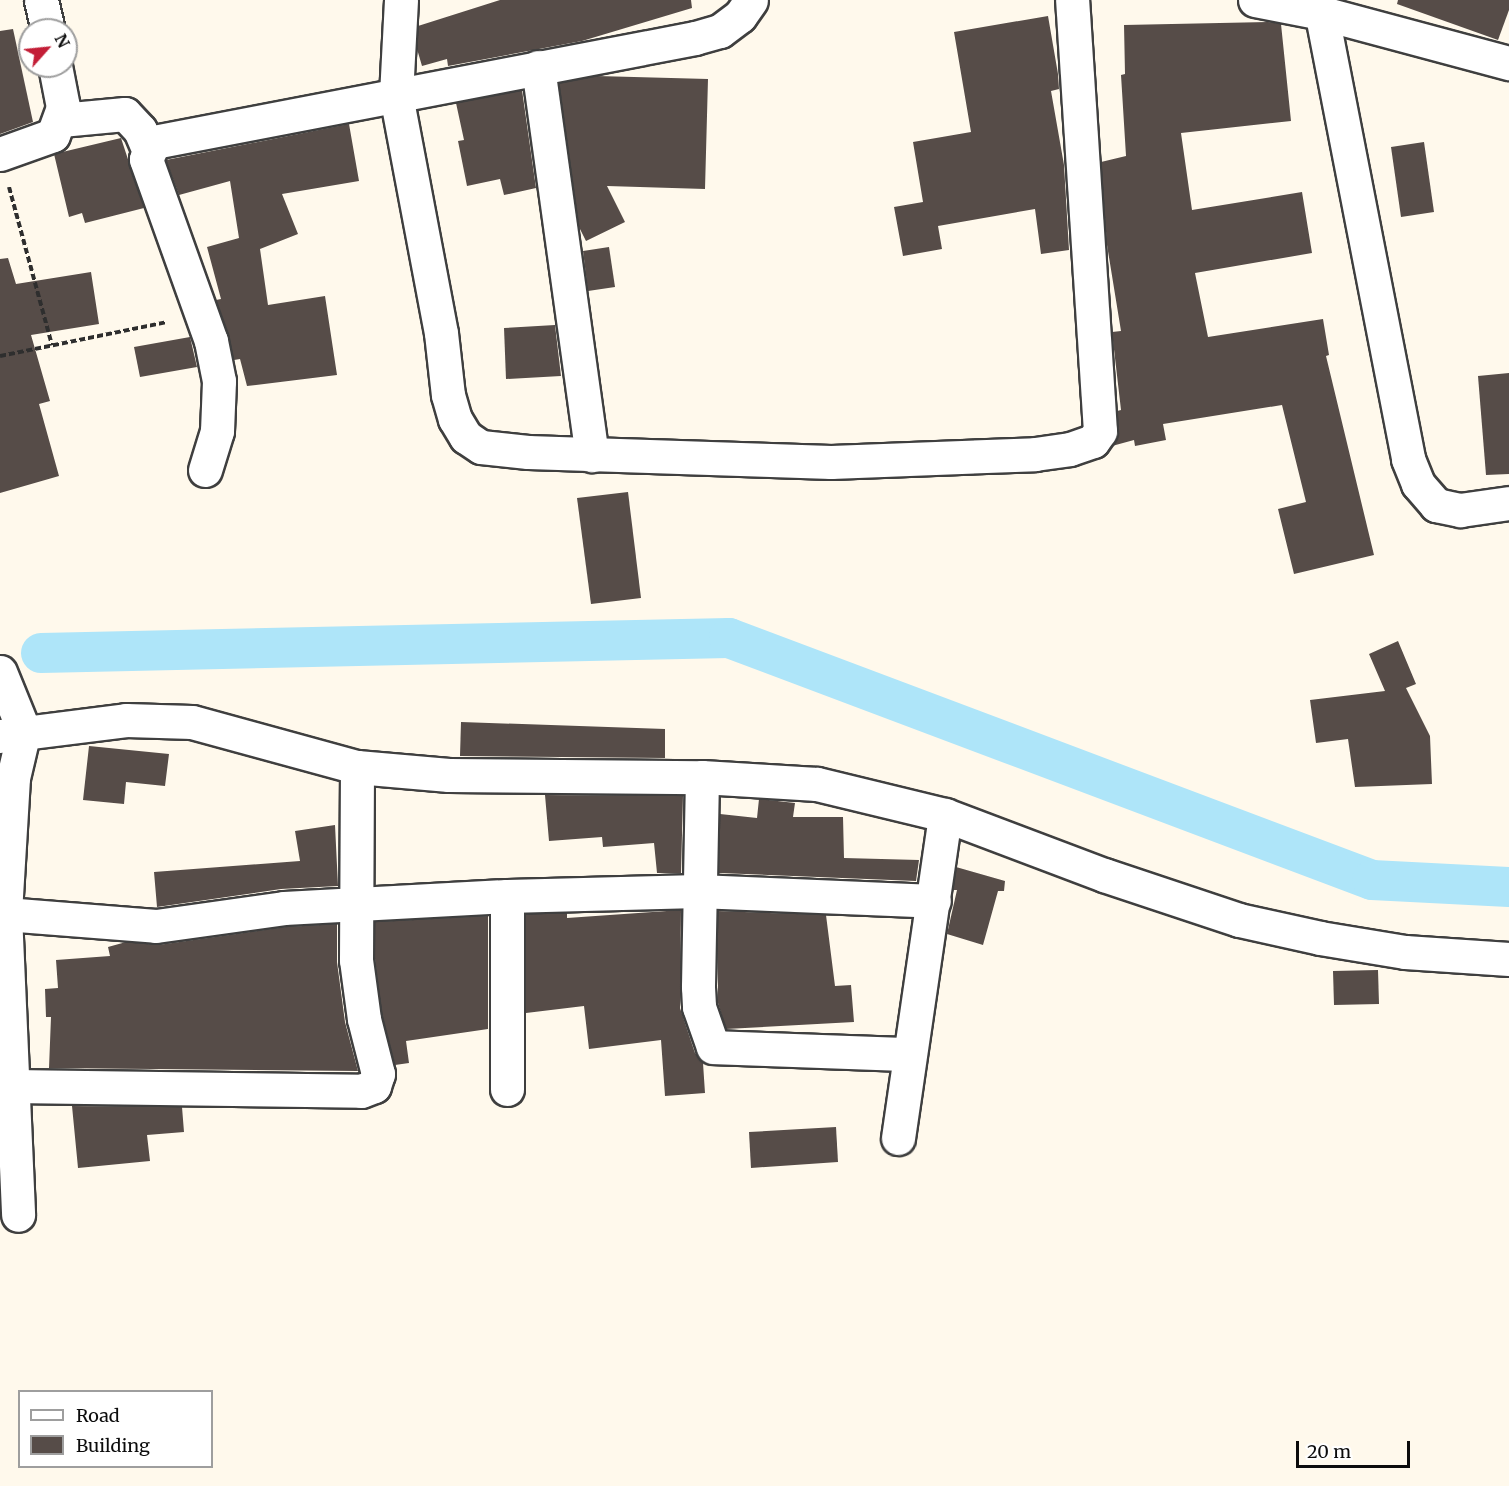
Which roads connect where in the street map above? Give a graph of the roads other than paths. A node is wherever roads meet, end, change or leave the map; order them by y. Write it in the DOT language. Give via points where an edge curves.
graph roads {
  1 [pos="41,0"];
  2 [pos="401,0"];
  3 [pos="751,0"];
  4 [pos="1072,0"];
  5 [pos="1255,0"];
  6 [pos="1321,7"];
  7 [pos="45,18"];
  8 [pos="1509,63"];
  9 [pos="538,67"];
  10 [pos="57,78"];
  11 [pos="396,95"];
  12 [pos="60,120"];
  13 [pos="148,149"];
  14 [pos="0,154"];
  15 [pos="592,455"];
  16 [pos="206,470"];
  17 [pos="1509,503"];
  18 [pos="0,672"];
  19 [pos="12,733"];
  20 [pos="357,767"];
  21 [pos="702,777"];
  22 [pos="945,815"];
  23 [pos="698,891"];
  24 [pos="507,896"];
  25 [pos="934,901"];
  26 [pos="354,902"];
  27 [pos="5,914"];
  28 [pos="1509,959"];
  29 [pos="908,1054"];
  30 [pos="12,1086"];
  31 [pos="507,1089"];
  32 [pos="7,1136"];
  33 [pos="898,1138"];
  34 [pos="18,1215"];
  1 -- 7 [label="street"];
  2 -- 11 [label="street"];
  3 -- 9 [label="street" via="740,16 720,31"];
  4 -- 15 [label="street" via="1100,431 1093,441 1035,454 831,462"];
  5 -- 6 [label="street"];
  6 -- 8 [label="street"];
  6 -- 17 [label="street" via="1408,459 1418,484 1436,505 1460,510"];
  9 -- 11 [label="street"];
  9 -- 15 [label="street"];
  10 -- 12 [label="street" via="63,107"];
  11 -- 13 [label="street" via="179,134 154,142"];
  11 -- 15 [label="street" via="455,419 466,437 481,447"];
  12 -- 13 [label="street" via="125,114 140,130"];
  12 -- 14 [label="street" via="53,135"];
  13 -- 16 [label="street" via="150,172 201,315 219,390 217,431"];
  18 -- 19 [label="street"];
  19 -- 20 [label="street" via="126,720 192,722"];
  19 -- 27 [label="street"];
  20 -- 21 [label="street" via="449,775"];
  20 -- 26 [label="street"];
  21 -- 22 [label="street" via="817,784"];
  21 -- 23 [label="street"];
  22 -- 25 [label="street"];
  22 -- 28 [label="street" via="1104,875 1239,920 1406,952"];
  23 -- 24 [label="street"];
  23 -- 25 [label="street"];
  23 -- 29 [label="street" via="699,1007 713,1047"];
  24 -- 26 [label="street"];
  24 -- 31 [label="street"];
  25 -- 29 [label="street"];
  26 -- 27 [label="street" via="156,926"];
  26 -- 30 [label="street" via="362,1007 378,1074 374,1086 362,1091"];
  27 -- 30 [label="street"];
  29 -- 33 [label="street"];
  30 -- 32 [label="street"];
  32 -- 34 [label="street"];
}
